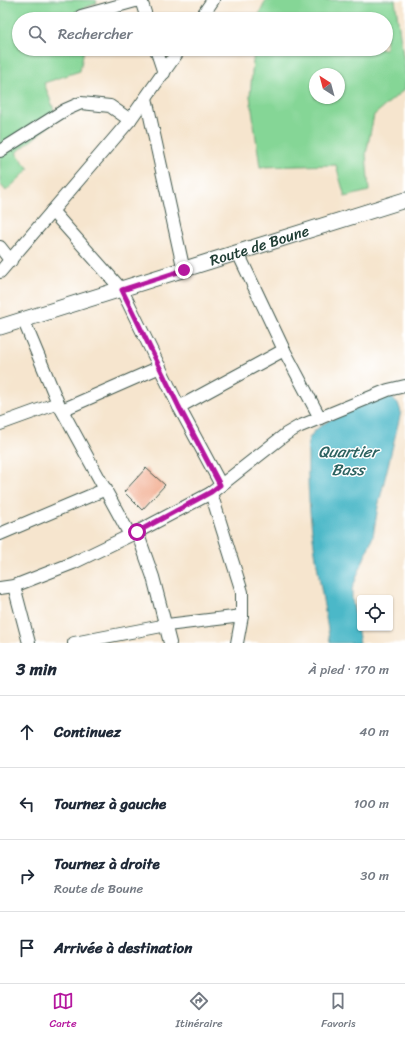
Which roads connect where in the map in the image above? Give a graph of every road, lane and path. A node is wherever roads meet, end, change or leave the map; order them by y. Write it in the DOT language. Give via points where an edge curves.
graph roads {
  1 [pos="140,0"];
  2 [pos="213,0"];
  3 [pos="95,12"];
  4 [pos="144,12"];
  5 [pos="205,12"];
  6 [pos="158,56"];
  7 [pos="175,56"];
  8 [pos="164,73"];
  9 [pos="146,98"];
  10 [pos="130,120"];
  11 [pos="0,151"];
  12 [pos="405,200"];
  13 [pos="52,211"];
  14 [pos="0,247"];
  15 [pos="238,253"];
  16 [pos="11,260"];
  17 [pos="184,270"];
  18 [pos="0,272"];
  19 [pos="122,290"];
  20 [pos="24,320"];
  21 [pos="0,327"];
  22 [pos="284,350"];
  23 [pos="160,367"];
  24 [pos="405,386"];
  25 [pos="60,407"];
  26 [pos="179,407"];
  27 [pos="320,418"];
  28 [pos="0,424"];
  29 [pos="220,485"];
  30 [pos="106,489"];
  31 [pos="211,492"];
  32 [pos="0,534"];
  33 [pos="133,534"];
  34 [pos="14,586"];
  35 [pos="0,588"];
  36 [pos="242,616"];
  37 [pos="167,625"];
  38 [pos="29,643"];
  39 [pos="74,643"];
  40 [pos="170,643"];
  41 [pos="237,643"];
  1 -- 3 [label="street"];
  1 -- 4 [label="street"];
  2 -- 5 [label="street"];
  6 -- 8 [label="street"];
  7 -- 8 [label="street"];
  8 -- 9 [label="street"];
  9 -- 10 [label="street"];
  9 -- 17 [label="street"];
  10 -- 11 [label="street" via="110,106 80,103"];
  10 -- 13 [label="street"];
  12 -- 15 [label="street, Route de Boune"];
  13 -- 16 [label="street"];
  13 -- 19 [label="street"];
  14 -- 16 [label="street"];
  15 -- 17 [label="street, Route de Boune"];
  15 -- 22 [label="street"];
  16 -- 18 [label="street"];
  17 -- 19 [label="street, Route de Boune"];
  19 -- 20 [label="street, Route de Boune"];
  19 -- 23 [label="street"];
  20 -- 21 [label="street, Route de Boune"];
  20 -- 25 [label="street"];
  22 -- 26 [label="street"];
  22 -- 27 [label="street"];
  23 -- 25 [label="street"];
  23 -- 26 [label="street"];
  24 -- 27 [label="street" via="388,390"];
  25 -- 28 [label="street"];
  25 -- 30 [label="street"];
  26 -- 29 [label="street"];
  27 -- 29 [label="street" via="286,434"];
  29 -- 31 [label="street"];
  30 -- 32 [label="street"];
  30 -- 33 [label="street"];
  31 -- 33 [label="street"];
  31 -- 36 [label="street" via="242,592"];
  33 -- 34 [label="street" via="73,563"];
  33 -- 37 [label="street"];
  34 -- 35 [label="street"];
  34 -- 38 [label="street"];
  36 -- 37 [label="street"];
  36 -- 41 [label="street"];
  37 -- 39 [label="street"];
  37 -- 40 [label="street"];
}
